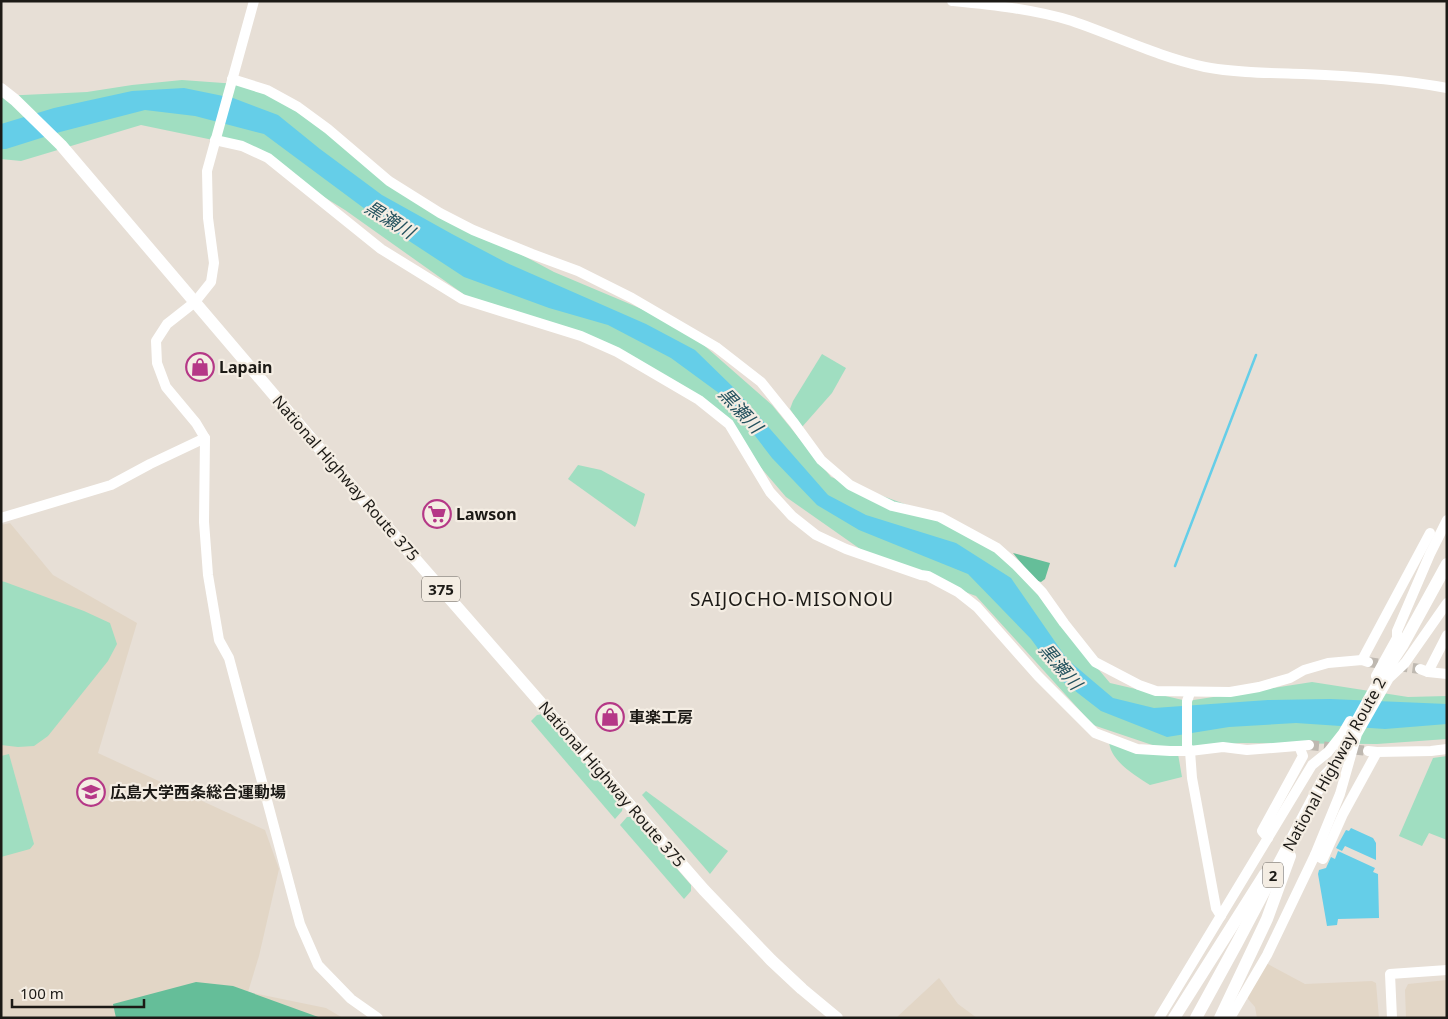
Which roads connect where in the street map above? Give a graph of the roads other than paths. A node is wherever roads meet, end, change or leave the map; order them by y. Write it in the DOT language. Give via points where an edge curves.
graph roads {
  1 [pos="254,1"];
  2 [pos="952,1"];
  3 [pos="232,79"];
  4 [pos="1447,88"];
  5 [pos="1,89"];
  6 [pos="215,140"];
  7 [pos="195,302"];
  8 [pos="205,438"];
  9 [pos="1,518"];
  10 [pos="1447,520"];
  11 [pos="1430,533"];
  12 [pos="1447,564"];
  13 [pos="1447,603"];
  14 [pos="1447,635"];
  15 [pos="1447,674"];
  16 [pos="1382,678"];
  17 [pos="1189,697"];
  18 [pos="1350,734"];
  19 [pos="1188,748"];
  20 [pos="1447,749"];
  21 [pos="1325,776"];
  22 [pos="1268,838"];
  23 [pos="1315,855"];
  24 [pos="1221,916"];
  25 [pos="1447,970"];
  26 [pos="378,1018"];
  27 [pos="837,1018"];
  28 [pos="1159,1018"];
  29 [pos="1174,1018"];
  30 [pos="1196,1018"];
  31 [pos="1220,1018"];
  32 [pos="1230,1018"];
  33 [pos="1392,1018"];
  1 -- 3 [label="street"];
  2 -- 4 [label="street" via="1010,8 1072,21 1206,67 1370,78"];
  3 -- 6 [label="street"];
  3 -- 17 [label="street" via="267,90 298,107 389,181 440,213 473,230 593,279 716,347 761,382 820,460 850,485 892,506 940,516 996,548 1042,592 1095,662 1138,685"];
  5 -- 7 [label="highway, National Highway Route 375 / 375" via="60,146"];
  6 -- 7 [label="street" via="207,171 208,218 214,264 211,282"];
  6 -- 19 [label="street" via="242,146 268,158 381,249 462,299 581,336 617,352 699,400 729,424 770,492 792,516 816,535 846,549 928,576 958,592 977,608 1094,733 1137,749 1170,751"];
  7 -- 8 [label="street" via="167,324 156,340 157,363 166,387 196,422"];
  7 -- 27 [label="highway, National Highway Route 375 / 375" via="704,890 771,960"];
  8 -- 9 [label="street" via="111,486"];
  8 -- 26 [label="street" via="204,522 208,575 219,640 229,658 300,924 318,965 351,999"];
  10 -- 16 [label="street" via="1397,631"];
  11 -- 17 [label="street" via="1365,661 1328,663 1259,687"];
  12 -- 16 [label="highway, National Highway Route 2 / 2"];
  13 -- 16 [label="street" via="1405,663"];
  14 -- 15 [label="street" via="1424,670"];
  16 -- 18 [label="highway, National Highway Route 2 / 2"];
  17 -- 19 [label="street"];
  18 -- 21 [label="highway, National Highway Route 2 / 2" via="1337,762"];
  18 -- 22 [label="street" via="1312,765"];
  18 -- 23 [label="street" via="1340,794"];
  19 -- 22 [label="street" via="1247,750 1304,745 1302,756 1262,830"];
  19 -- 24 [label="street" via="1216,908"];
  20 -- 23 [label="street" via="1373,751 1323,859"];
  21 -- 29 [label="highway"];
  21 -- 30 [label="highway, National Highway Route 2 / 2"];
  21 -- 31 [label="highway" via="1290,854 1267,919"];
  22 -- 24 [label="street"];
  23 -- 32 [label="street" via="1267,955"];
  24 -- 28 [label="street"];
  25 -- 33 [label="street" via="1390,974"];
}
